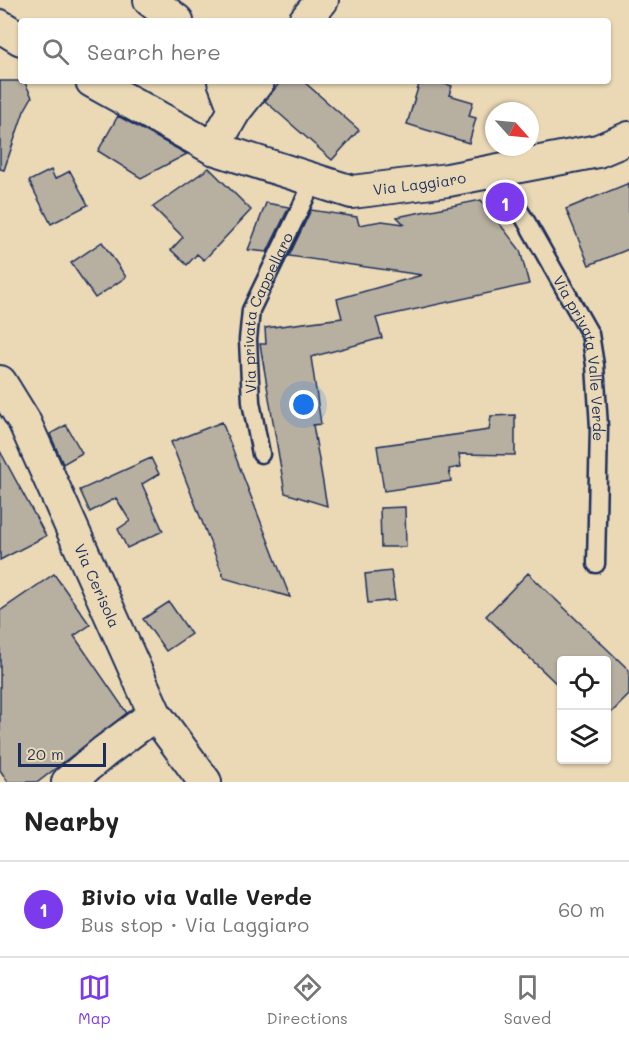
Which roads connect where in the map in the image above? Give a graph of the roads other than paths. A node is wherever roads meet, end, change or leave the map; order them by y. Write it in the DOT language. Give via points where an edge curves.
graph roads {
  1 [pos="322,0"];
  2 [pos="307,18"];
  3 [pos="0,26"];
  4 [pos="18,37"];
  5 [pos="104,84"];
  6 [pos="225,84"];
  7 [pos="256,84"];
  8 [pos="124,89"];
  9 [pos="235,110"];
  10 [pos="629,138"];
  11 [pos="213,147"];
  12 [pos="494,171"];
  13 [pos="314,180"];
  14 [pos="0,382"];
  15 [pos="261,453"];
  16 [pos="596,564"];
  17 [pos="155,714"];
  18 [pos="68,782"];
  19 [pos="205,782"];
  1 -- 2 [label="street"];
  3 -- 4 [label="street"];
  5 -- 8 [label="street, Via Laggiaro"];
  6 -- 9 [label="street"];
  7 -- 9 [label="street"];
  8 -- 11 [label="street, Via Laggiaro"];
  9 -- 11 [label="street"];
  10 -- 12 [label="street, Via Laggiaro" via="598,151"];
  11 -- 13 [label="street, Via Laggiaro"];
  12 -- 13 [label="street, Via Laggiaro" via="352,192"];
  12 -- 16 [label="lane, Via privata Valle Verde" via="590,334 599,427"];
  13 -- 15 [label="lane, Via privata Cappellaro" via="251,310 251,402"];
  14 -- 17 [label="street, Via Cerisola" via="24,421"];
  17 -- 18 [label="street"];
  17 -- 19 [label="street, Via Cerisola"];
}
